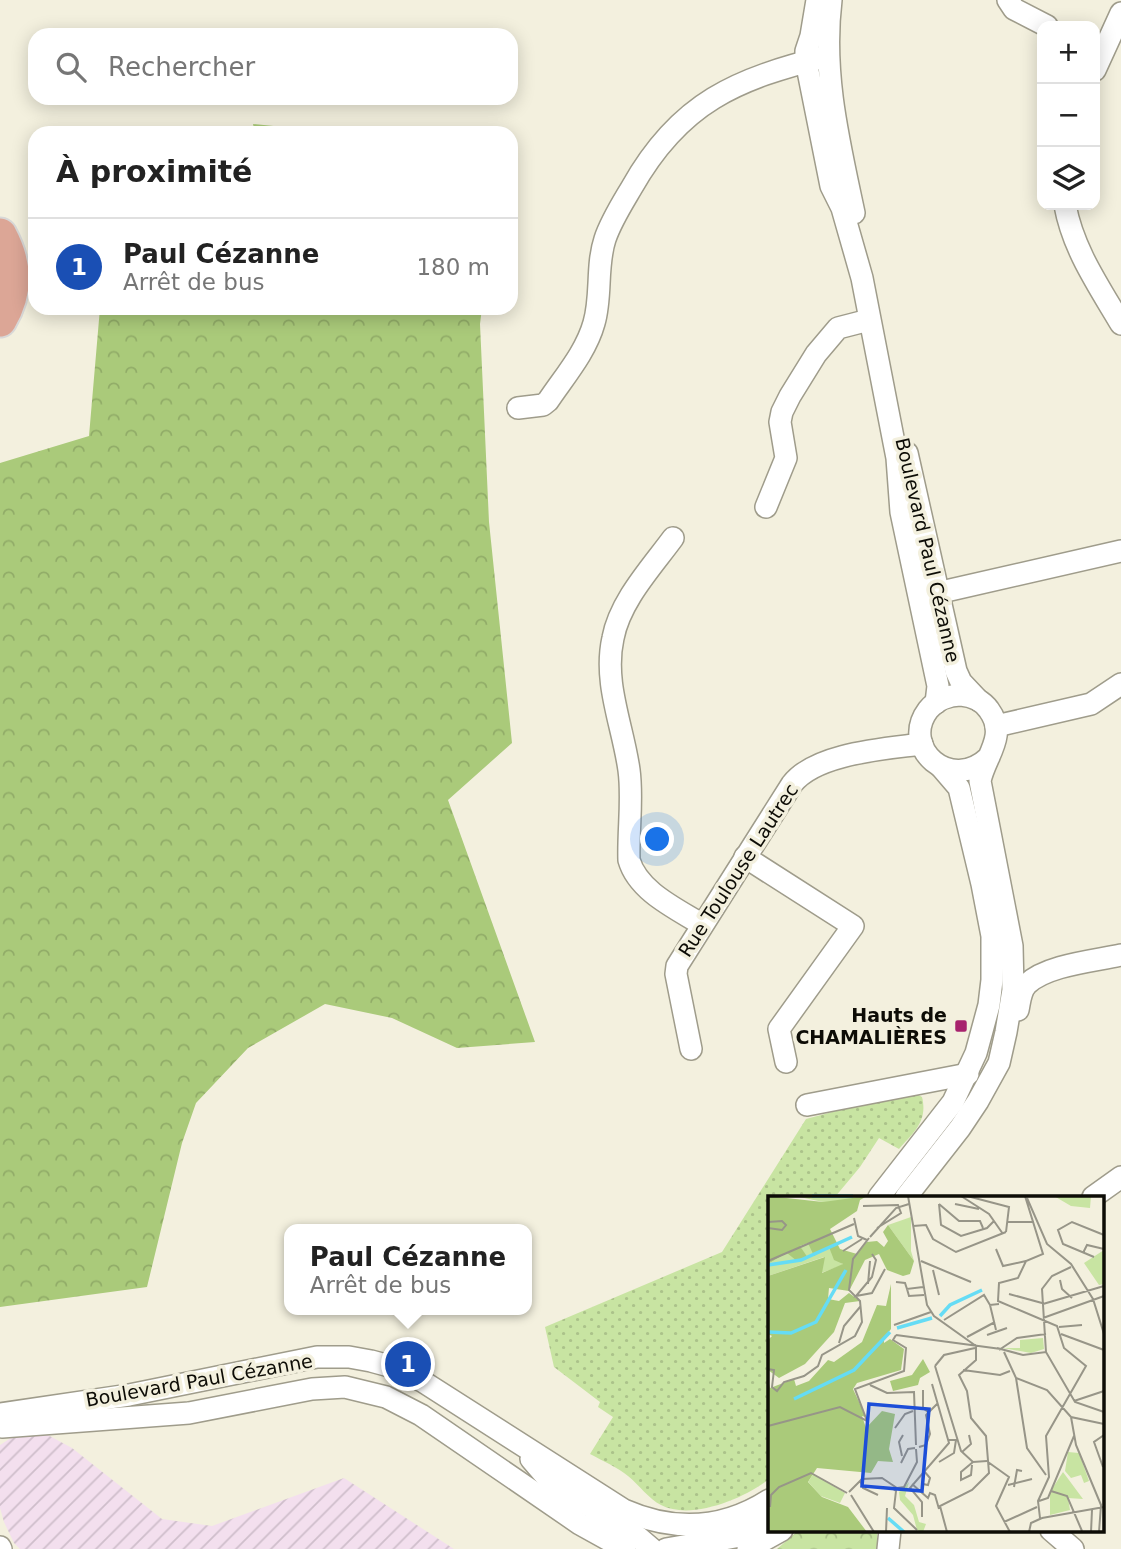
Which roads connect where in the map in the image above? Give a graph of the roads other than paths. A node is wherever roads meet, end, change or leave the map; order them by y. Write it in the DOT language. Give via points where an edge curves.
graph roads {
  1 [pos="817,0"];
  2 [pos="831,0"];
  3 [pos="1008,0"];
  4 [pos="1121,12"];
  5 [pos="1037,21"];
  6 [pos="1100,53"];
  7 [pos="828,56"];
  8 [pos="806,61"];
  9 [pos="1066,210"];
  10 [pos="0,235"];
  11 [pos="862,278"];
  12 [pos="0,320"];
  13 [pos="869,320"];
  14 [pos="1121,324"];
  15 [pos="884,397"];
  16 [pos="518,408"];
  17 [pos="766,508"];
  18 [pos="673,538"];
  19 [pos="1121,551"];
  20 [pos="937,593"];
  21 [pos="1121,684"];
  22 [pos="978,700"];
  23 [pos="936,702"];
  24 [pos="996,726"];
  25 [pos="922,744"];
  26 [pos="989,757"];
  27 [pos="941,767"];
  28 [pos="745,857"];
  29 [pos="701,924"];
  30 [pos="1012,946"];
  31 [pos="1121,955"];
  32 [pos="1053,970"];
  33 [pos="691,1049"];
  34 [pos="786,1062"];
  35 [pos="999,1063"];
  36 [pos="968,1074"];
  37 [pos="807,1105"];
  38 [pos="1121,1177"];
  39 [pos="880,1196"];
  40 [pos="907,1196"];
  41 [pos="1094,1196"];
  42 [pos="0,1414"];
  43 [pos="0,1428"];
  44 [pos="513,1438"];
  45 [pos="525,1486"];
  46 [pos="768,1501"];
  47 [pos="768,1520"];
  48 [pos="779,1532"];
  49 [pos="1053,1532"];
  50 [pos="752,1548"];
  51 [pos="600,1549"];
  52 [pos="625,1549"];
  53 [pos="652,1549"];
  54 [pos="666,1549"];
  55 [pos="1073,1549"];
  1 -- 8 [label="street, Boulevard Paul Cézanne"];
  2 -- 7 [label="street, Boulevard Paul Cézanne"];
  3 -- 5 [label="street" via="1014,9"];
  4 -- 6 [label="street"];
  7 -- 8 [label="street"];
  7 -- 11 [label="street, Boulevard Paul Cézanne" via="833,114 859,239"];
  8 -- 11 [label="street, Boulevard Paul Cézanne" via="831,186"];
  8 -- 16 [label="street" via="757,76 720,94 693,111 660,145 606,237 588,341 548,401"];
  9 -- 14 [label="street" via="1080,254"];
  10 -- 12 [label="main road" via="14,282"];
  11 -- 13 [label="street, Boulevard Paul Cézanne"];
  13 -- 15 [label="street, Boulevard Paul Cézanne"];
  13 -- 17 [label="street" via="838,328 816,354 782,412 786,458"];
  15 -- 20 [label="street, Boulevard Paul Cézanne" via="900,423"];
  15 -- 23 [label="street, Boulevard Paul Cézanne" via="897,458 901,513 937,686"];
  18 -- 29 [label="street" via="621,615 613,636 610,674 629,769 631,869 643,885"];
  19 -- 20 [label="street"];
  20 -- 22 [label="street, Boulevard Paul Cézanne" via="956,671"];
  21 -- 24 [label="street" via="1091,704"];
  22 -- 23 [label="street" via="957,695"];
  22 -- 24 [label="street"];
  23 -- 25 [label="street" via="924,717"];
  24 -- 26 [label="street" via="996,742"];
  25 -- 27 [label="street"];
  25 -- 28 [label="street, Rue Toulouse Lautrec" via="842,758 806,771 792,784"];
  26 -- 27 [label="street" via="972,769"];
  26 -- 30 [label="street" via="981,781"];
  27 -- 36 [label="street" via="959,788 992,936 989,1005"];
  28 -- 29 [label="street, Rue Toulouse Lautrec"];
  28 -- 34 [label="street" via="853,926 779,1029"];
  29 -- 33 [label="street, Rue Toulouse Lautrec" via="676,969"];
  30 -- 32 [label="street" via="1032,963"];
  30 -- 35 [label="street" via="1013,990"];
  31 -- 32 [label="street"];
  32 -- 35 [label="street" via="1025,986 1015,1029"];
  35 -- 40 [label="street" via="960,1128"];
  36 -- 37 [label="street"];
  36 -- 39 [label="street" via="953,1102"];
  38 -- 41 [label="street"];
  42 -- 44 [label="street, Boulevard Paul Cézanne" via="129,1395 300,1359 349,1357 406,1373"];
  43 -- 45 [label="street, Boulevard Paul Cézanne" via="189,1413 345,1387 396,1401"];
  44 -- 46 [label="street, Boulevard Paul Cézanne" via="624,1510 656,1522 716,1522"];
  44 -- 53 [label="street" via="549,1480"];
  45 -- 51 [label="street" via="567,1529"];
  45 -- 52 [label="street, Boulevard Paul Cézanne"];
  47 -- 54 [label="street" via="735,1537"];
  48 -- 50 [label="street"];
  49 -- 55 [label="street"];
}
